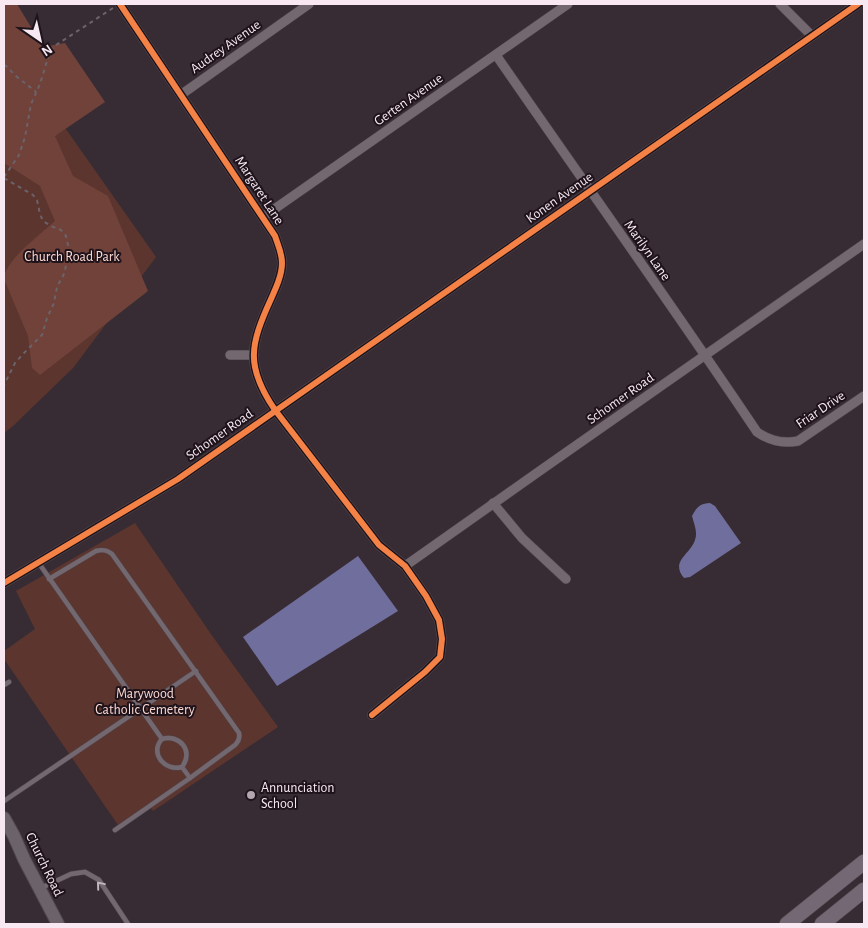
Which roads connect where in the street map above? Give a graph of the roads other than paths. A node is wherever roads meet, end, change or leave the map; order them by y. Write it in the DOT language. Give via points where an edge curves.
graph roads {
  1 [pos="309,4"];
  2 [pos="568,4"];
  3 [pos="780,4"];
  4 [pos="858,4"];
  5 [pos="117,6"];
  6 [pos="812,36"];
  7 [pos="496,55"];
  8 [pos="182,94"];
  9 [pos="590,191"];
  10 [pos="263,217"];
  11 [pos="864,244"];
  12 [pos="705,354"];
  13 [pos="230,355"];
  14 [pos="254,355"];
  15 [pos="864,396"];
  16 [pos="275,410"];
  17 [pos="790,442"];
  18 [pos="493,503"];
  19 [pos="38,562"];
  20 [pos="404,566"];
  21 [pos="49,579"];
  22 [pos="566,579"];
  23 [pos="4,583"];
  24 [pos="196,671"];
  25 [pos="9,682"];
  26 [pos="4,685"];
  27 [pos="140,709"];
  28 [pos="372,715"];
  29 [pos="162,739"];
  30 [pos="182,767"];
  31 [pos="190,778"];
  32 [pos="4,800"];
  33 [pos="4,818"];
  34 [pos="115,830"];
  35 [pos="864,862"];
  36 [pos="39,889"];
  37 [pos="864,890"];
  38 [pos="838,897"];
  39 [pos="58,924"];
  40 [pos="128,924"];
  41 [pos="786,924"];
  42 [pos="822,924"];
  1 -- 8 [label="street, Audrey Avenue"];
  2 -- 7 [label="street, Gerten Avenue"];
  3 -- 6 [label="street"];
  4 -- 6 [label="street, Konen Avenue"];
  5 -- 8 [label="street, Margaret Lane"];
  6 -- 9 [label="street, Konen Avenue"];
  7 -- 9 [label="street, Marilyn Lane"];
  7 -- 10 [label="street, Gerten Avenue"];
  8 -- 10 [label="street, Margaret Lane"];
  9 -- 12 [label="street, Marilyn Lane"];
  9 -- 16 [label="street, Konen Avenue"];
  10 -- 14 [label="street, Margaret Lane" via="275,236 282,264 260,324"];
  11 -- 12 [label="street, Schomer Road"];
  12 -- 17 [label="street, Marilyn Lane" via="757,432 778,442"];
  12 -- 18 [label="street, Schomer Road"];
  13 -- 14 [label="street"];
  14 -- 16 [label="street, Margaret Lane" via="258,381"];
  15 -- 17 [label="street, Friar Drive" via="798,441"];
  16 -- 19 [label="street, Schomer Road" via="178,479"];
  16 -- 20 [label="street" via="379,545"];
  18 -- 20 [label="street, Schomer Road"];
  18 -- 22 [label="street" via="522,538"];
  19 -- 21 [label="lane"];
  19 -- 23 [label="street, Schomer Road"];
  20 -- 28 [label="street" via="439,620 440,657"];
  21 -- 24 [label="lane" via="100,549 108,551"];
  21 -- 27 [label="lane"];
  24 -- 27 [label="lane"];
  24 -- 31 [label="lane" via="240,738"];
  25 -- 26 [label="lane"];
  27 -- 29 [label="lane"];
  27 -- 32 [label="lane"];
  29 -- 30 [label="lane" via="174,738 182,744 187,760"];
  29 -- 30 [label="lane" via="156,749 160,760 175,769"];
  30 -- 31 [label="lane"];
  31 -- 34 [label="lane"];
  33 -- 36 [label="street, Church Road"];
  35 -- 38 [label="highway"];
  36 -- 39 [label="street, Church Road"];
  40 -- 36 [label="lane, one-way" via="99,880 85,872 71,874"];
  37 -- 38 [label="highway"];
  38 -- 41 [label="highway"];
  38 -- 42 [label="highway"];
}
